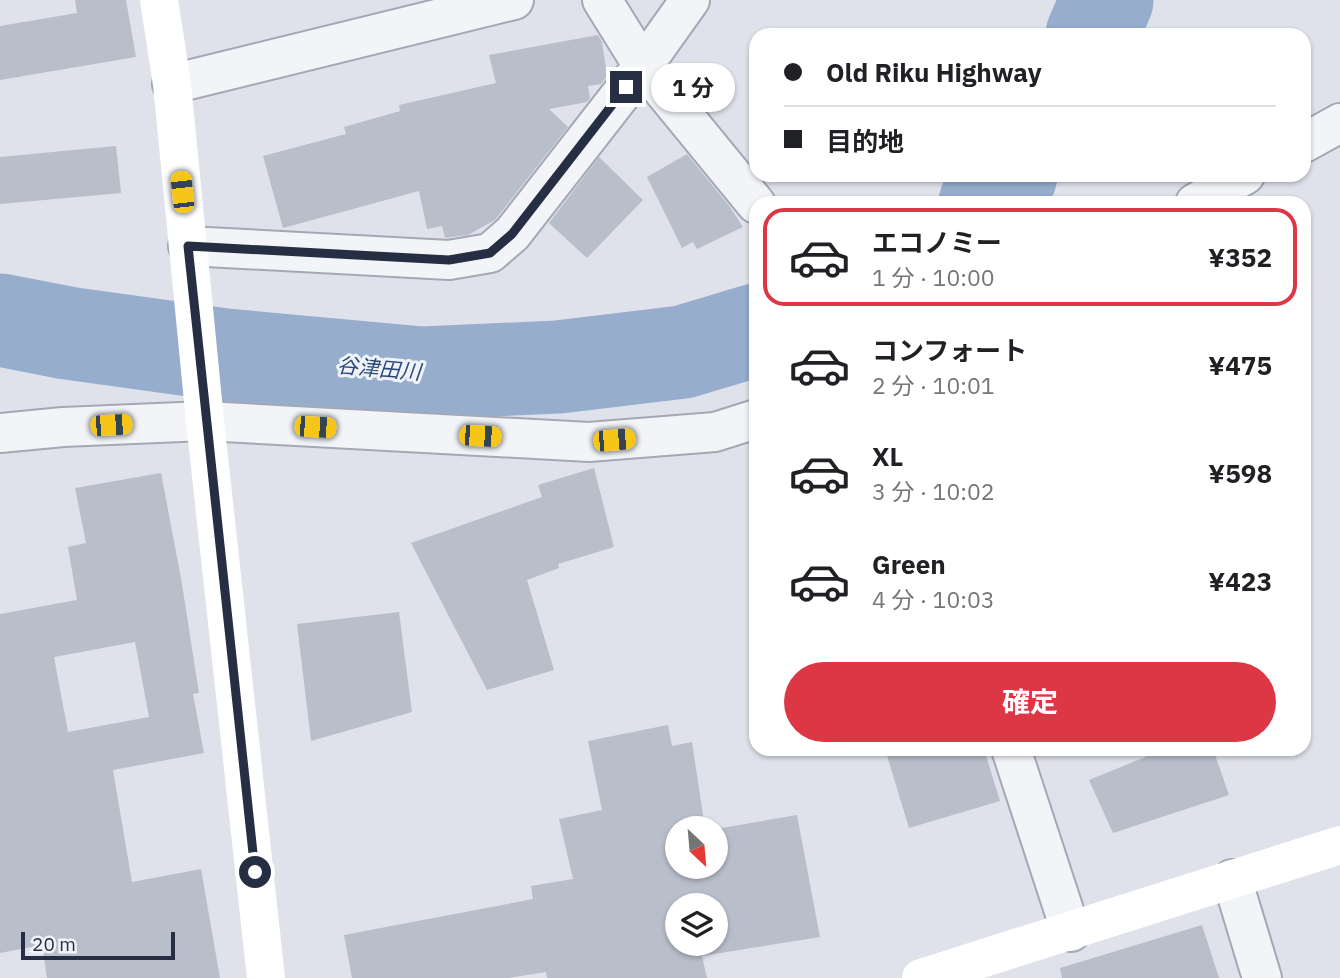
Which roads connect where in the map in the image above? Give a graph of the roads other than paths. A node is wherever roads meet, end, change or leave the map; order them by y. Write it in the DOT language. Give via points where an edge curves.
graph roads {
  1 [pos="159,0"];
  2 [pos="514,0"];
  3 [pos="602,0"];
  4 [pos="690,0"];
  5 [pos="643,66"];
  6 [pos="172,84"];
  7 [pos="1340,123"];
  8 [pos="1311,139"];
  9 [pos="1232,182"];
  10 [pos="749,196"];
  11 [pos="1208,196"];
  12 [pos="189,259"];
  13 [pos="204,407"];
  14 [pos="749,421"];
  15 [pos="0,433"];
  16 [pos="1013,756"];
  17 [pos="1340,845"];
  18 [pos="1232,879"];
  19 [pos="1070,932"];
  20 [pos="266,978"];
  21 [pos="921,978"];
  22 [pos="1262,978"];
  1 -- 6 [label="street"];
  2 -- 6 [label="street"];
  3 -- 5 [label="street"];
  4 -- 5 [label="street"];
  5 -- 10 [label="street"];
  5 -- 12 [label="street" via="512,234 490,253 449,260"];
  6 -- 12 [label="street"];
  7 -- 8 [label="street"];
  9 -- 11 [label="street"];
  12 -- 13 [label="street"];
  13 -- 14 [label="street" via="589,442 715,432"];
  13 -- 15 [label="street"];
  13 -- 20 [label="street"];
  16 -- 19 [label="street"];
  17 -- 18 [label="street"];
  18 -- 19 [label="street"];
  18 -- 22 [label="street"];
  19 -- 21 [label="street"];
}
